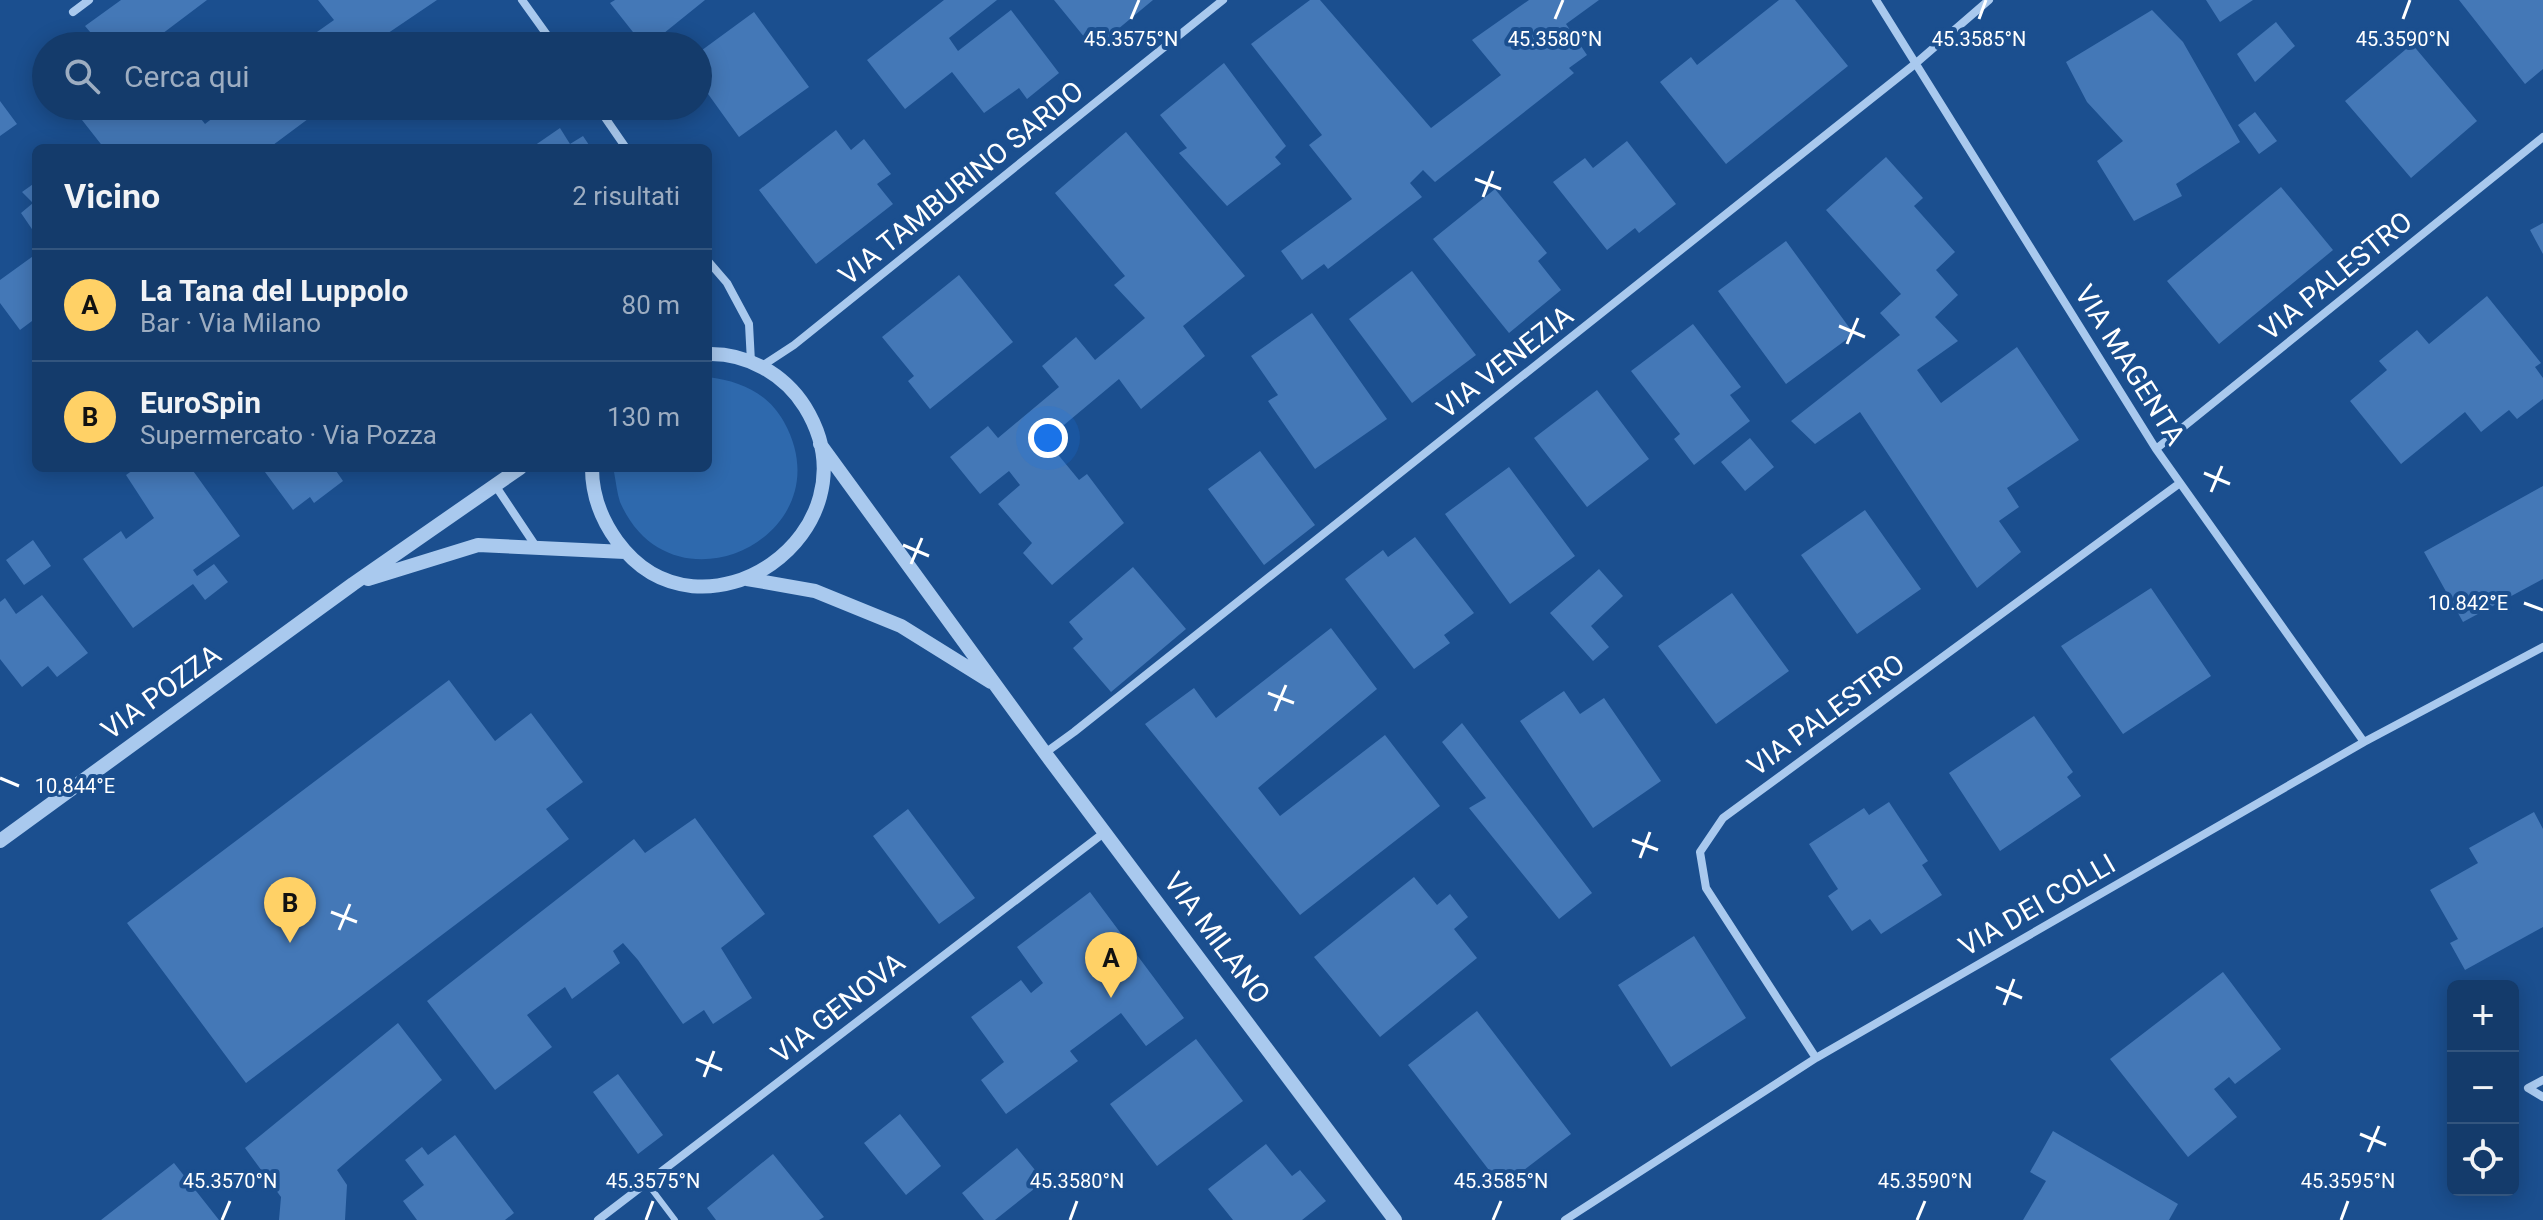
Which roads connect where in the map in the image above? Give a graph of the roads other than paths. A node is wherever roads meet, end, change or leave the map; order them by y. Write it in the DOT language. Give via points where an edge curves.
graph roads {
  1 [pos="89,0"];
  2 [pos="522,0"];
  3 [pos="1223,0"];
  4 [pos="1876,0"];
  5 [pos="1989,0"];
  6 [pos="73,12"];
  7 [pos="545,32"];
  8 [pos="1915,64"];
  9 [pos="607,120"];
  10 [pos="2543,137"];
  11 [pos="623,144"];
  12 [pos="712,266"];
  13 [pos="712,354"];
  14 [pos="756,364"];
  15 [pos="820,444"];
  16 [pos="2156,449"];
  17 [pos="514,472"];
  18 [pos="592,472"];
  19 [pos="2180,483"];
  20 [pos="495,485"];
  21 [pos="537,548"];
  22 [pos="625,552"];
  23 [pos="747,579"];
  24 [pos="353,584"];
  25 [pos="2543,647"];
  26 [pos="998,686"];
  27 [pos="2364,742"];
  28 [pos="1045,753"];
  29 [pos="1105,832"];
  30 [pos="0,841"];
  31 [pos="1816,1058"];
  32 [pos="2543,1080"];
  33 [pos="2543,1097"];
  34 [pos="647,1183"];
  35 [pos="598,1220"];
  36 [pos="675,1220"];
  37 [pos="1395,1220"];
  38 [pos="1565,1220"];
  1 -- 6 [label="street"];
  2 -- 7 [label="street"];
  3 -- 14 [label="street, VIA TAMBURINO SARDO" via="794,345"];
  4 -- 8 [label="street, VIA MAGENTA"];
  5 -- 8 [label="street, VIA VENEZIA"];
  8 -- 16 [label="street, VIA MAGENTA"];
  8 -- 28 [label="street, VIA VENEZIA"];
  9 -- 11 [label="street"];
  10 -- 16 [label="street, VIA PALESTRO"];
  12 -- 14 [label="street" via="749,324"];
  13 -- 14 [label="street"];
  14 -- 15 [label="street" via="800,399"];
  15 -- 23 [label="street" via="823,478 816,510 800,539 777,563"];
  15 -- 26 [label="street, VIA MILANO"];
  16 -- 19 [label="street, VIA MAGENTA"];
  17 -- 20 [label="street, VIA POZZA"];
  18 -- 22 [label="street" via="603,521"];
  19 -- 27 [label="street, VIA MAGENTA"];
  19 -- 31 [label="street, VIA PALESTRO" via="1723,818 1700,852 1706,888"];
  20 -- 21 [label="street"];
  20 -- 24 [label="street, VIA POZZA"];
  21 -- 22 [label="street, VIA POZZA"];
  21 -- 24 [label="street, VIA POZZA" via="478,545"];
  22 -- 23 [label="street" via="666,579 690,585"];
  23 -- 26 [label="street, VIA MILANO" via="815,591 901,626"];
  24 -- 30 [label="street, VIA POZZA"];
  25 -- 27 [label="street, VIA DEI COLLI"];
  26 -- 28 [label="street, VIA MILANO"];
  27 -- 31 [label="street, VIA DEI COLLI"];
  28 -- 29 [label="street, VIA MILANO"];
  29 -- 34 [label="street, VIA GENOVA"];
  29 -- 37 [label="street, VIA MILANO"];
  31 -- 38 [label="street, VIA DEI COLLI"];
  32 -- 33 [label="street" via="2528,1088"];
  34 -- 35 [label="street, VIA GENOVA"];
  34 -- 36 [label="lane"];
}
